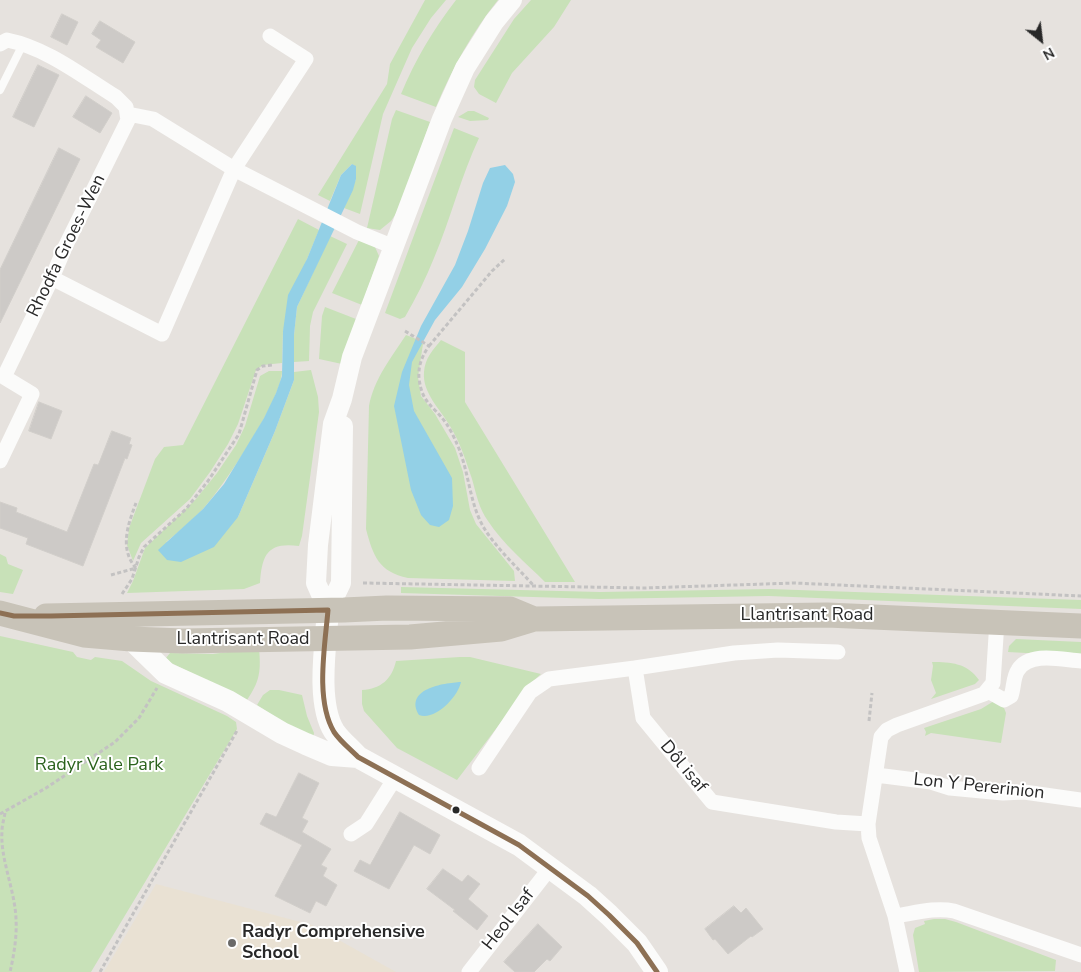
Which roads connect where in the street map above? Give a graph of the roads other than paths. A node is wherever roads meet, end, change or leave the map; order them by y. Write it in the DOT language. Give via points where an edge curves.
graph roads {
  1 [pos="512,0"];
  2 [pos="270,36"];
  3 [pos="0,44"];
  4 [pos="23,44"];
  5 [pos="0,90"];
  6 [pos="128,114"];
  7 [pos="234,169"];
  8 [pos="394,247"];
  9 [pos="52,278"];
  10 [pos="2,377"];
  11 [pos="0,461"];
  12 [pos="328,610"];
  13 [pos="7,614"];
  14 [pos="534,619"];
  15 [pos="997,621"];
  16 [pos="1081,626"];
  17 [pos="131,639"];
  18 [pos="326,639"];
  19 [pos="838,652"];
  20 [pos="1081,661"];
  21 [pos="635,668"];
  22 [pos="988,691"];
  23 [pos="358,757"];
  24 [pos="479,768"];
  25 [pos="876,775"];
  26 [pos="395,778"];
  27 [pos="1081,800"];
  28 [pos="868,824"];
  29 [pos="351,834"];
  30 [pos="550,868"];
  31 [pos="896,916"];
  32 [pos="1081,955"];
  33 [pos="469,972"];
  34 [pos="657,972"];
  35 [pos="907,972"];
  1 -- 8 [label="street" via="465,68 442,119"];
  2 -- 7 [label="street" via="306,59"];
  3 -- 4 [label="street" via="7,40"];
  4 -- 5 [label="lane"];
  4 -- 6 [label="street" via="40,50 116,97"];
  6 -- 7 [label="street" via="153,119"];
  6 -- 9 [label="street, Rhodfa Groes-Wen" via="128,120"];
  7 -- 8 [label="street" via="357,232"];
  7 -- 9 [label="street" via="162,334"];
  8 -- 12 [label="street" via="352,357 342,399 341,583"];
  9 -- 10 [label="street, Rhodfa Groes-Wen"];
  10 -- 11 [label="street, Rhodfa Groes-Wen" via="32,394"];
  12 -- 13 [label="main road, Llantrisant Road"];
  12 -- 14 [label="main road, Llantrisant Road" via="510,609"];
  12 -- 18 [label="main road"];
  13 -- 17 [label="main road, Llantrisant Road" via="84,635"];
  14 -- 15 [label="main road, Llantrisant Road" via="828,615"];
  14 -- 18 [label="main road, Llantrisant Road" via="501,629 410,637"];
  15 -- 16 [label="main road, Llantrisant Road"];
  15 -- 22 [label="street" via="993,683"];
  17 -- 18 [label="main road, Llantrisant Road"];
  17 -- 23 [label="main road" via="166,673 228,701 306,744 332,755"];
  18 -- 23 [label="main road" via="324,687 327,714 333,730"];
  19 -- 21 [label="street" via="778,650 734,653"];
  20 -- 22 [label="street" via="1035,659 1018,670 1011,696 1004,700"];
  21 -- 24 [label="street" via="549,679 530,692"];
  21 -- 28 [label="street, Dôl isaf" via="643,718 712,802"];
  22 -- 25 [label="street" via="887,730 881,737"];
  23 -- 26 [label="main road"];
  25 -- 27 [label="street, Lon Y Pererinion" via="931,782 950,788 1024,792"];
  25 -- 28 [label="street"];
  26 -- 29 [label="street" via="366,824"];
  26 -- 30 [label="main road" via="511,840"];
  28 -- 31 [label="street"];
  30 -- 33 [label="street, Heol Isaf"];
  30 -- 34 [label="main road" via="588,896 626,931"];
  31 -- 32 [label="street" via="944,909 954,911"];
  31 -- 35 [label="street"];
}
